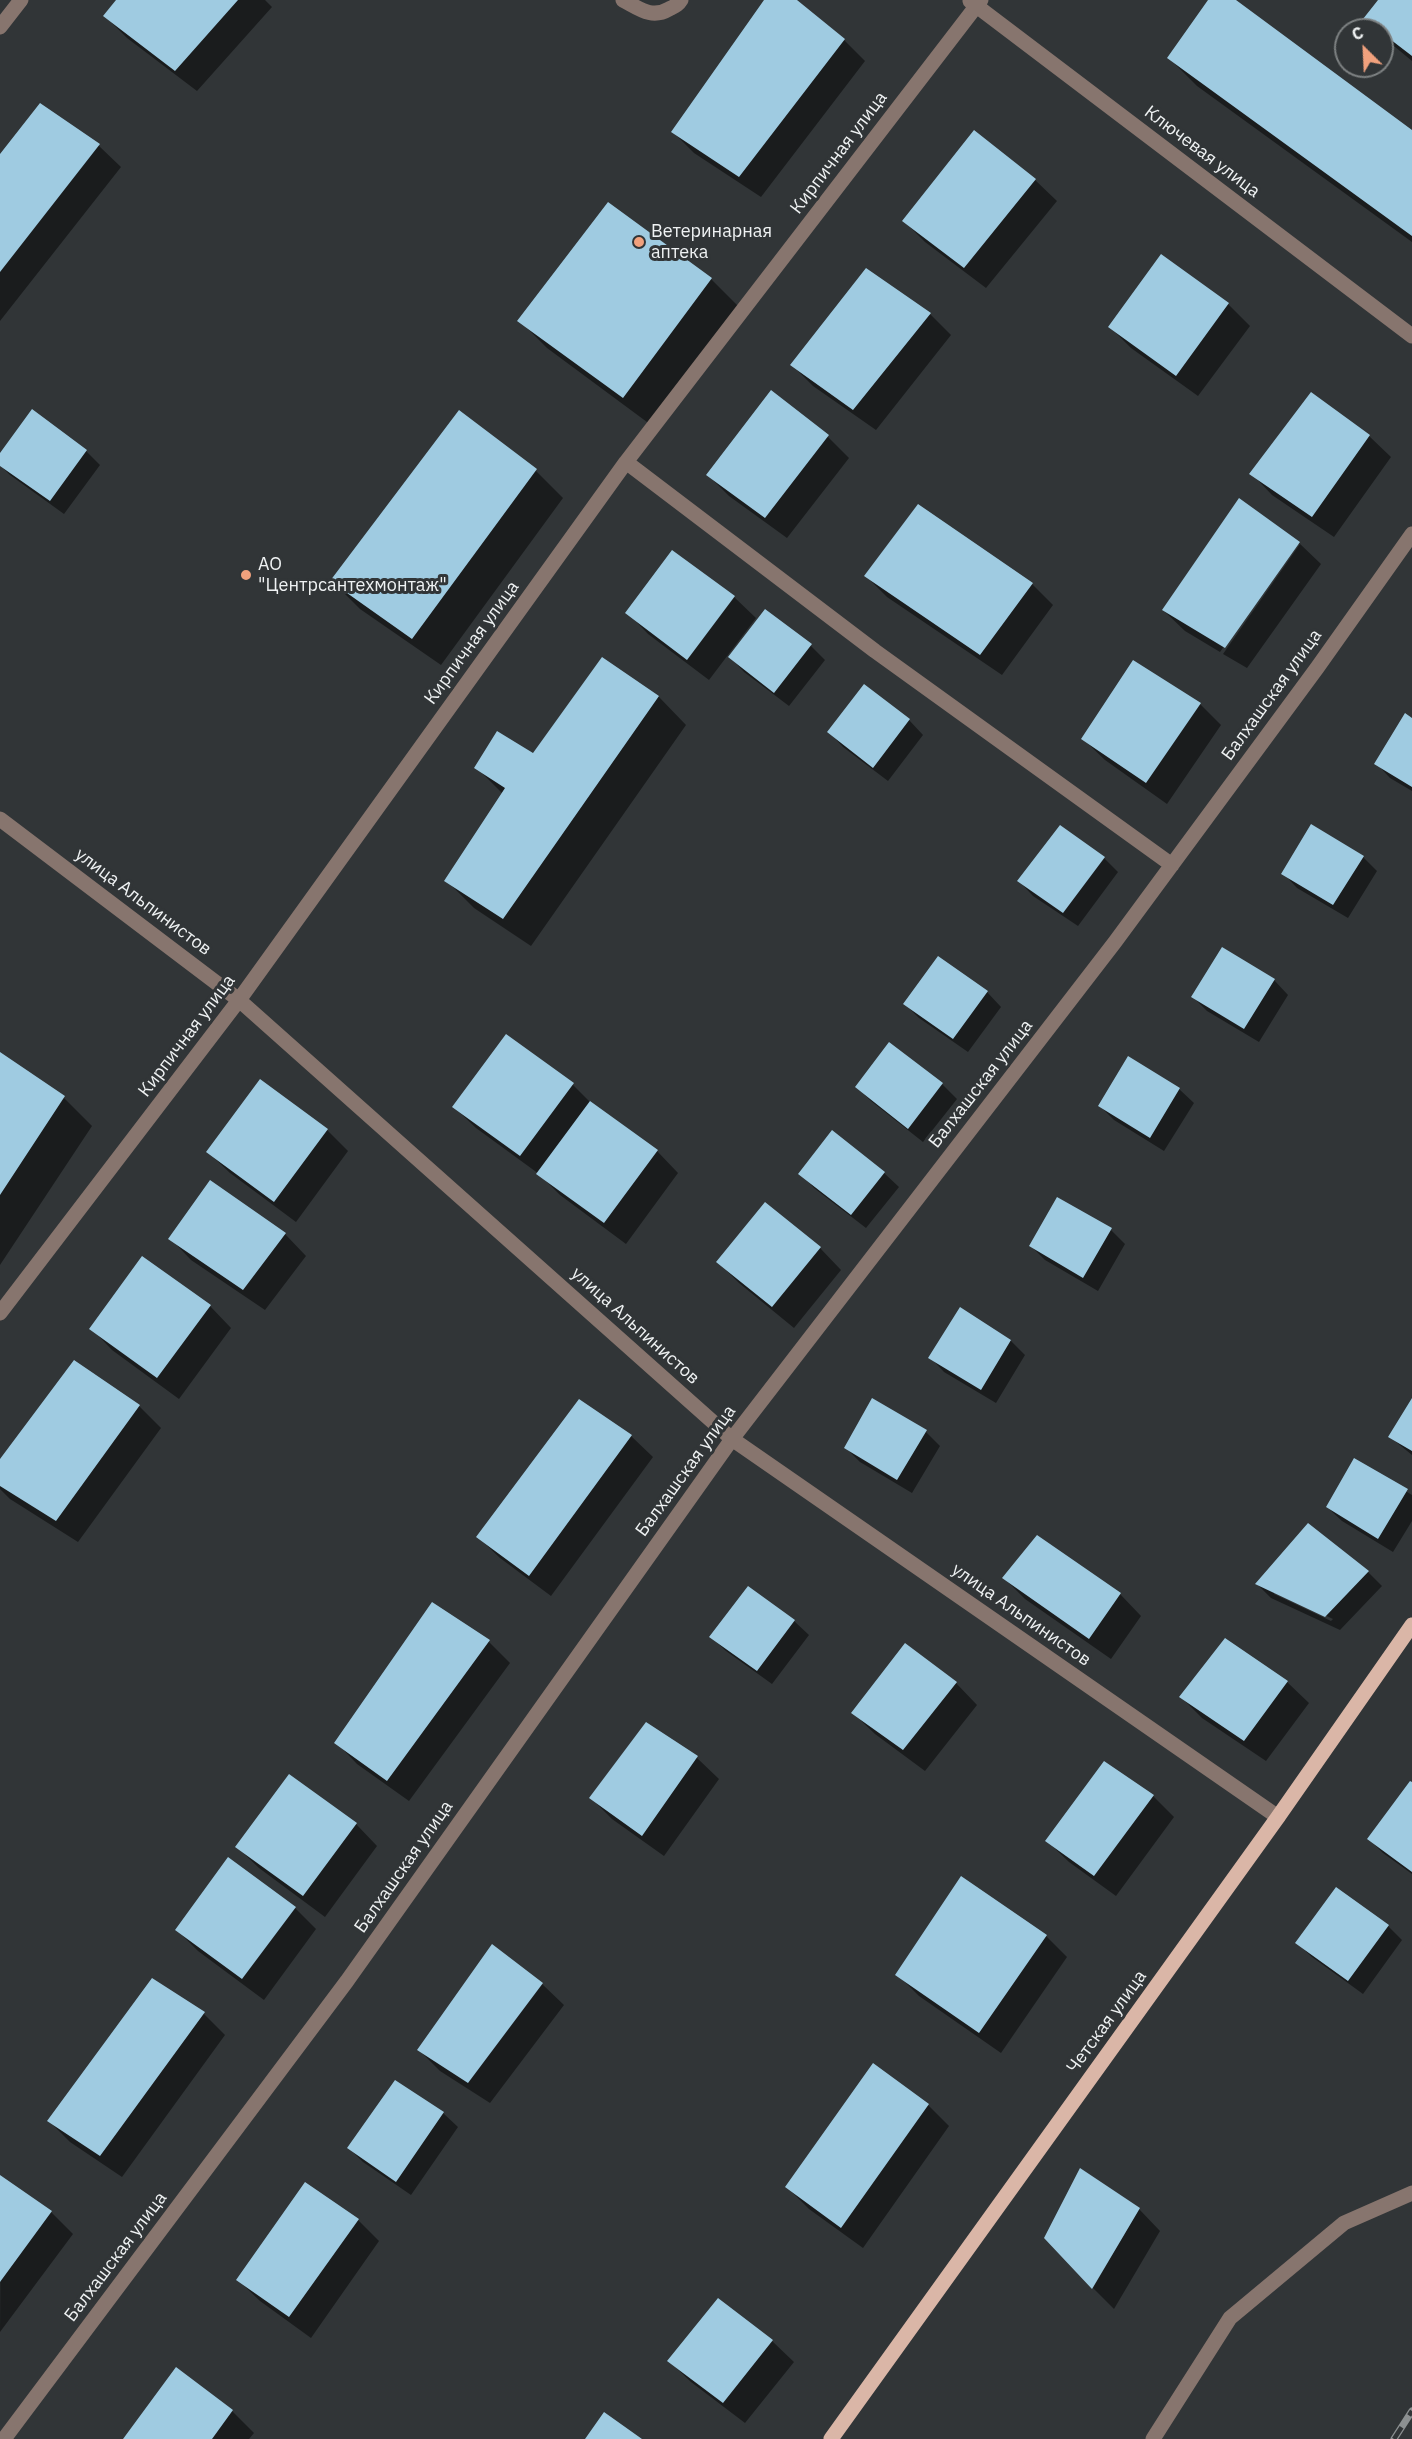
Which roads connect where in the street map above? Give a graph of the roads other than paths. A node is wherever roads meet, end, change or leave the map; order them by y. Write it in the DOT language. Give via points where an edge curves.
graph roads {
  1 [pos="21,0"];
  2 [pos="624,0"];
  3 [pos="681,0"];
  4 [pos="975,2"];
  5 [pos="0,27"];
  6 [pos="1412,336"];
  7 [pos="626,462"];
  8 [pos="1412,534"];
  9 [pos="0,819"];
  10 [pos="1172,865"];
  11 [pos="239,1000"];
  12 [pos="0,1313"];
  13 [pos="732,1439"];
  14 [pos="1412,1625"];
  15 [pos="1278,1817"];
  16 [pos="1412,2193"];
  17 [pos="4,2439"];
  18 [pos="831,2439"];
  19 [pos="1153,2439"];
  1 -- 5 [label="street"];
  2 -- 3 [label="street" via="646,13 659,15"];
  4 -- 6 [label="street, Ключевая улица"];
  4 -- 7 [label="street, Кирпичная улица"];
  7 -- 10 [label="street" via="875,651"];
  7 -- 11 [label="street, Кирпичная улица"];
  8 -- 10 [label="street, Балхашская улица"];
  9 -- 11 [label="street, улица Альпинистов"];
  10 -- 13 [label="street, Балхашская улица"];
  11 -- 12 [label="street, Кирпичная улица"];
  11 -- 13 [label="street, улица Альпинистов"];
  13 -- 15 [label="street, улица Альпинистов"];
  13 -- 17 [label="street, Балхашская улица" via="347,1981"];
  14 -- 15 [label="main road, Четская улица"];
  15 -- 18 [label="main road, Четская улица"];
  16 -- 19 [label="street" via="1344,2223 1230,2318"];
}
